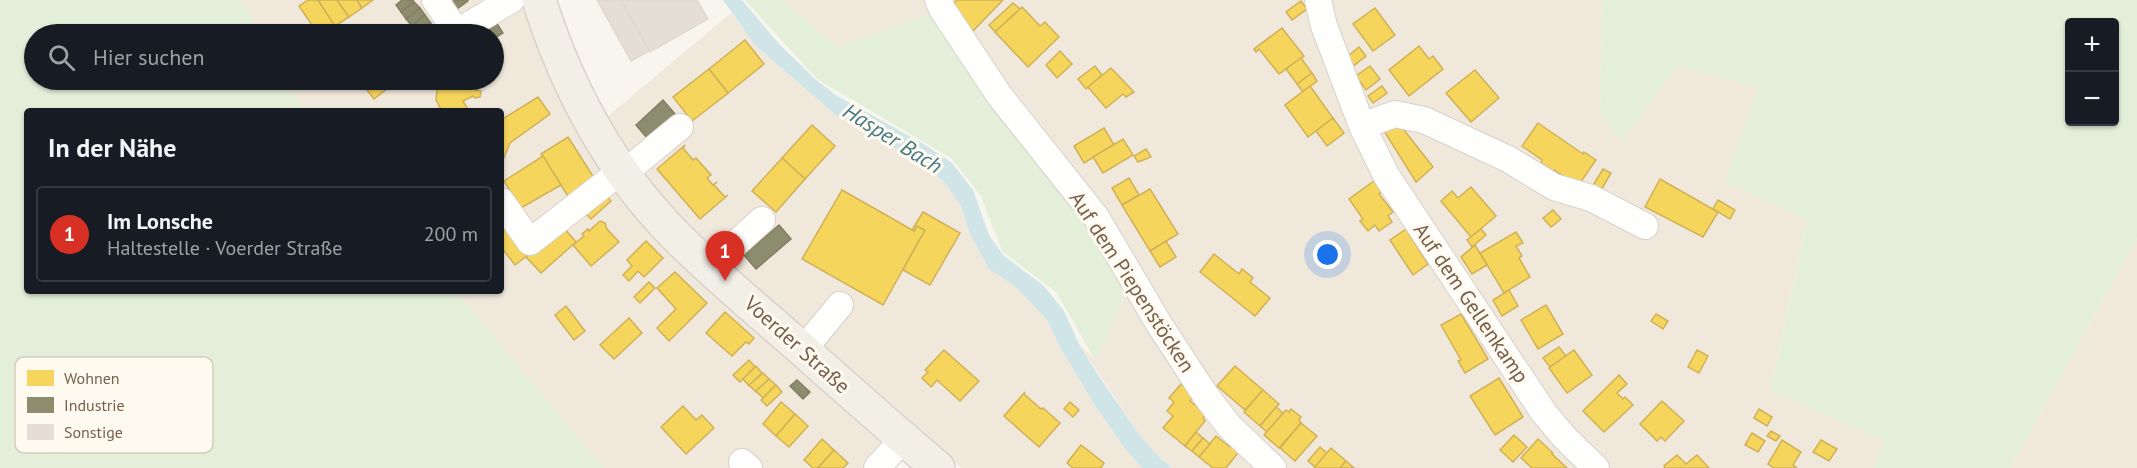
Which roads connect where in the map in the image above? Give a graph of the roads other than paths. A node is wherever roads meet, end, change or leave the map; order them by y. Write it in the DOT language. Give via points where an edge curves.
graph roads {
  1 [pos="435,0"];
  2 [pos="511,0"];
  3 [pos="539,0"];
  4 [pos="938,0"];
  5 [pos="1318,0"];
  6 [pos="452,24"];
  7 [pos="470,24"];
  8 [pos="1362,126"];
  9 [pos="680,128"];
  10 [pos="622,170"];
  11 [pos="504,205"];
  12 [pos="762,220"];
  13 [pos="1645,226"];
  14 [pos="709,268"];
  15 [pos="840,305"];
  16 [pos="803,350"];
  17 [pos="913,456"];
  18 [pos="877,468"];
  19 [pos="1273,468"];
  20 [pos="1596,468"];
  1 -- 6 [label="street"];
  2 -- 7 [label="street"];
  3 -- 10 [label="main road, Voerder Straße" via="574,92"];
  4 -- 19 [label="street, Auf dem Piepenstöcken" via="999,95 1096,217 1206,396 1229,426"];
  5 -- 8 [label="street, Auf dem Gellenkamp"];
  8 -- 13 [label="street" via="1395,114 1424,120 1508,159 1554,187 1591,198"];
  8 -- 20 [label="street, Auf dem Gellenkamp" via="1386,175 1544,413"];
  9 -- 10 [label="street"];
  10 -- 11 [label="street" via="530,242"];
  10 -- 14 [label="main road, Voerder Straße" via="670,230"];
  12 -- 14 [label="street"];
  14 -- 16 [label="main road, Voerder Straße"];
  15 -- 16 [label="street"];
  16 -- 17 [label="main road, Voerder Straße"];
  17 -- 18 [label="street"];
}
